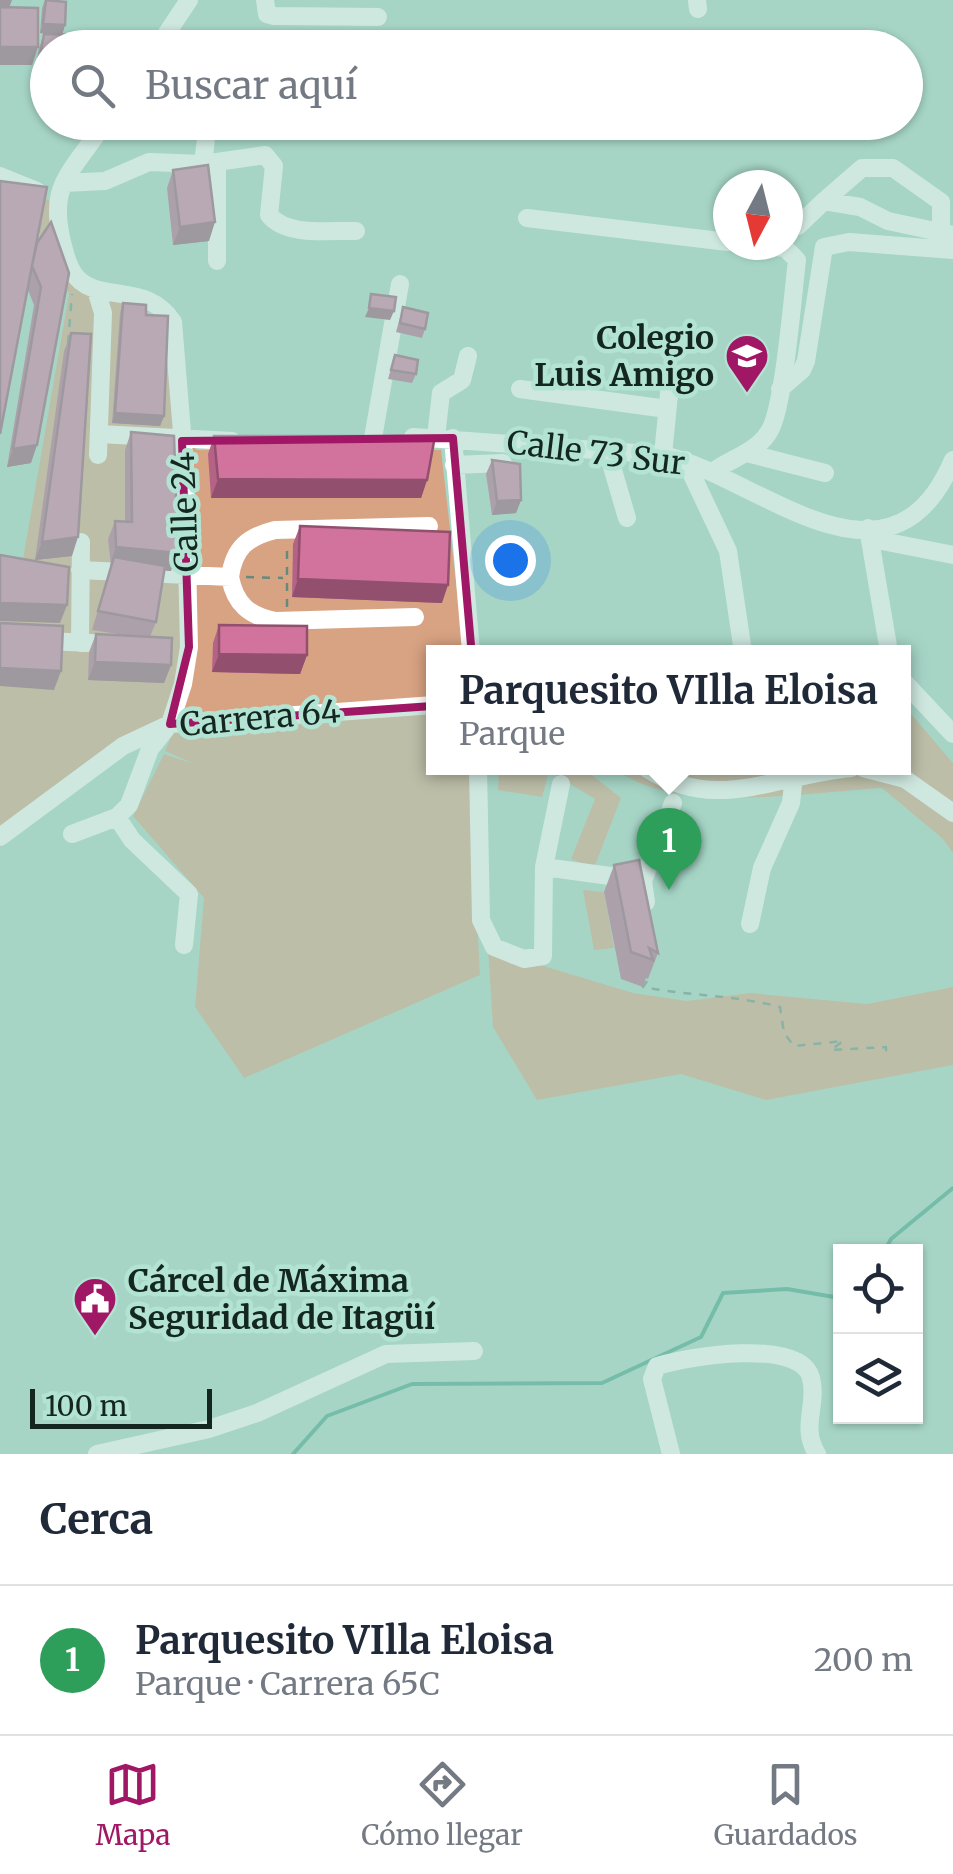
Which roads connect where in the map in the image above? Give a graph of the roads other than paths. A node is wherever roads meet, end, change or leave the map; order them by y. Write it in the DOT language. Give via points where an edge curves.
graph roads {
  1 [pos="189,0"];
  2 [pos="265,0"];
  3 [pos="378,17"];
  4 [pos="168,30"];
  5 [pos="94,140"];
  6 [pos="209,140"];
  7 [pos="210,163"];
  8 [pos="0,176"];
  9 [pos="60,190"];
  10 [pos="824,200"];
  11 [pos="527,218"];
  12 [pos="803,221"];
  13 [pos="356,231"];
  14 [pos="947,234"];
  15 [pos="713,240"];
  16 [pos="953,250"];
  17 [pos="796,260"];
  18 [pos="217,261"];
  19 [pos="400,284"];
  20 [pos="96,290"];
  21 [pos="468,356"];
  22 [pos="670,384"];
  23 [pos="520,389"];
  24 [pos="780,389"];
  25 [pos="667,410"];
  26 [pos="99,434"];
  27 [pos="444,438"];
  28 [pos="182,441"];
  29 [pos="250,441"];
  30 [pos="747,453"];
  31 [pos="98,454"];
  32 [pos="608,454"];
  33 [pos="663,455"];
  34 [pos="685,460"];
  35 [pos="953,460"];
  36 [pos="454,464"];
  37 [pos="503,464"];
  38 [pos="714,471"];
  39 [pos="825,473"];
  40 [pos="627,518"];
  41 [pos="429,526"];
  42 [pos="870,534"];
  43 [pos="81,542"];
  44 [pos="953,555"];
  45 [pos="80,570"];
  46 [pos="188,575"];
  47 [pos="236,577"];
  48 [pos="415,617"];
  49 [pos="0,639"];
  50 [pos="80,643"];
  51 [pos="134,645"];
  52 [pos="470,645"];
  53 [pos="742,645"];
  54 [pos="888,645"];
  55 [pos="911,689"];
  56 [pos="426,707"];
  57 [pos="170,724"];
  58 [pos="953,734"];
  59 [pos="478,775"];
  60 [pos="657,775"];
  61 [pos="801,775"];
  62 [pos="890,775"];
  63 [pos="794,776"];
  64 [pos="561,784"];
  65 [pos="672,803"];
  66 [pos="953,812"];
  67 [pos="117,818"];
  68 [pos="72,834"];
  69 [pos="0,837"];
  70 [pos="544,868"];
  71 [pos="643,881"];
  72 [pos="750,924"];
  73 [pos="650,930"];
  74 [pos="184,945"];
  75 [pos="474,1351"];
  76 [pos="97,1454"];
  77 [pos="670,1454"];
  78 [pos="816,1454"];
  1 -- 4 [label="street"];
  2 -- 3 [label="street" via="267,14 274,16"];
  5 -- 9 [label="street"];
  6 -- 7 [label="street"];
  7 -- 9 [label="street" via="149,162"];
  7 -- 13 [label="street" via="266,155 272,158 273,221"];
  7 -- 18 [label="street"];
  8 -- 9 [label="street" via="33,199"];
  9 -- 20 [label="street" via="56,222 70,271"];
  10 -- 12 [label="street"];
  10 -- 14 [label="street"];
  10 -- 14 [label="street" via="862,168 893,168 941,202"];
  11 -- 15 [label="street"];
  16 -- 24 [label="street" via="849,242 824,247 806,361"];
  17 -- 24 [label="street"];
  19 -- 27 [label="street, Calle 73 Sur" via="366,438"];
  20 -- 26 [label="street" via="104,313"];
  20 -- 28 [label="street, Calle 24" via="140,296 173,322"];
  21 -- 27 [label="street" via="462,380 440,393"];
  22 -- 25 [label="street"];
  23 -- 25 [label="street"];
  24 -- 30 [label="street" via="770,430"];
  25 -- 33 [label="street"];
  26 -- 28 [label="street"];
  26 -- 31 [label="street"];
  27 -- 32 [label="street, Calle 73 Sur"];
  27 -- 36 [label="street"];
  28 -- 29 [label="street"];
  28 -- 46 [label="street, Calle 24"];
  30 -- 38 [label="street"];
  30 -- 39 [label="street"];
  32 -- 33 [label="street, Calle 73 Sur"];
  32 -- 40 [label="street"];
  33 -- 34 [label="street, Calle 73 Sur"];
  34 -- 38 [label="street, Calle 73 Sur"];
  34 -- 53 [label="street" via="728,550"];
  35 -- 42 [label="street" via="930,504"];
  36 -- 37 [label="street"];
  36 -- 52 [label="street"];
  38 -- 42 [label="street, Calle 73 Sur" via="806,520"];
  41 -- 47 [label="street" via="256,534 233,557"];
  42 -- 44 [label="street"];
  42 -- 54 [label="street"];
  43 -- 45 [label="street"];
  45 -- 46 [label="street"];
  45 -- 50 [label="street"];
  46 -- 47 [label="street"];
  46 -- 57 [label="street, Calle 24"];
  47 -- 48 [label="street" via="241,605 258,617"];
  49 -- 50 [label="street"];
  50 -- 51 [label="street"];
  55 -- 58 [label="street"];
  56 -- 57 [label="street, Carrera 64"];
  57 -- 67 [label="street, Calle 24" via="150,749 129,806"];
  57 -- 69 [label="street, Carrera 64" via="123,746"];
  59 -- 70 [label="street" via="481,920 486,939 504,953 543,956"];
  60 -- 63 [label="street" via="700,792"];
  61 -- 63 [label="street"];
  62 -- 66 [label="street"];
  63 -- 72 [label="street"];
  64 -- 70 [label="street"];
  65 -- 71 [label="street"];
  67 -- 68 [label="street"];
  67 -- 74 [label="street" via="189,894"];
  70 -- 71 [label="street"];
  71 -- 73 [label="street"];
  75 -- 76 [label="street" via="386,1354 209,1429"];
  77 -- 78 [label="street" via="652,1380 657,1366 749,1353 786,1359 808,1372 808,1431"];
}
